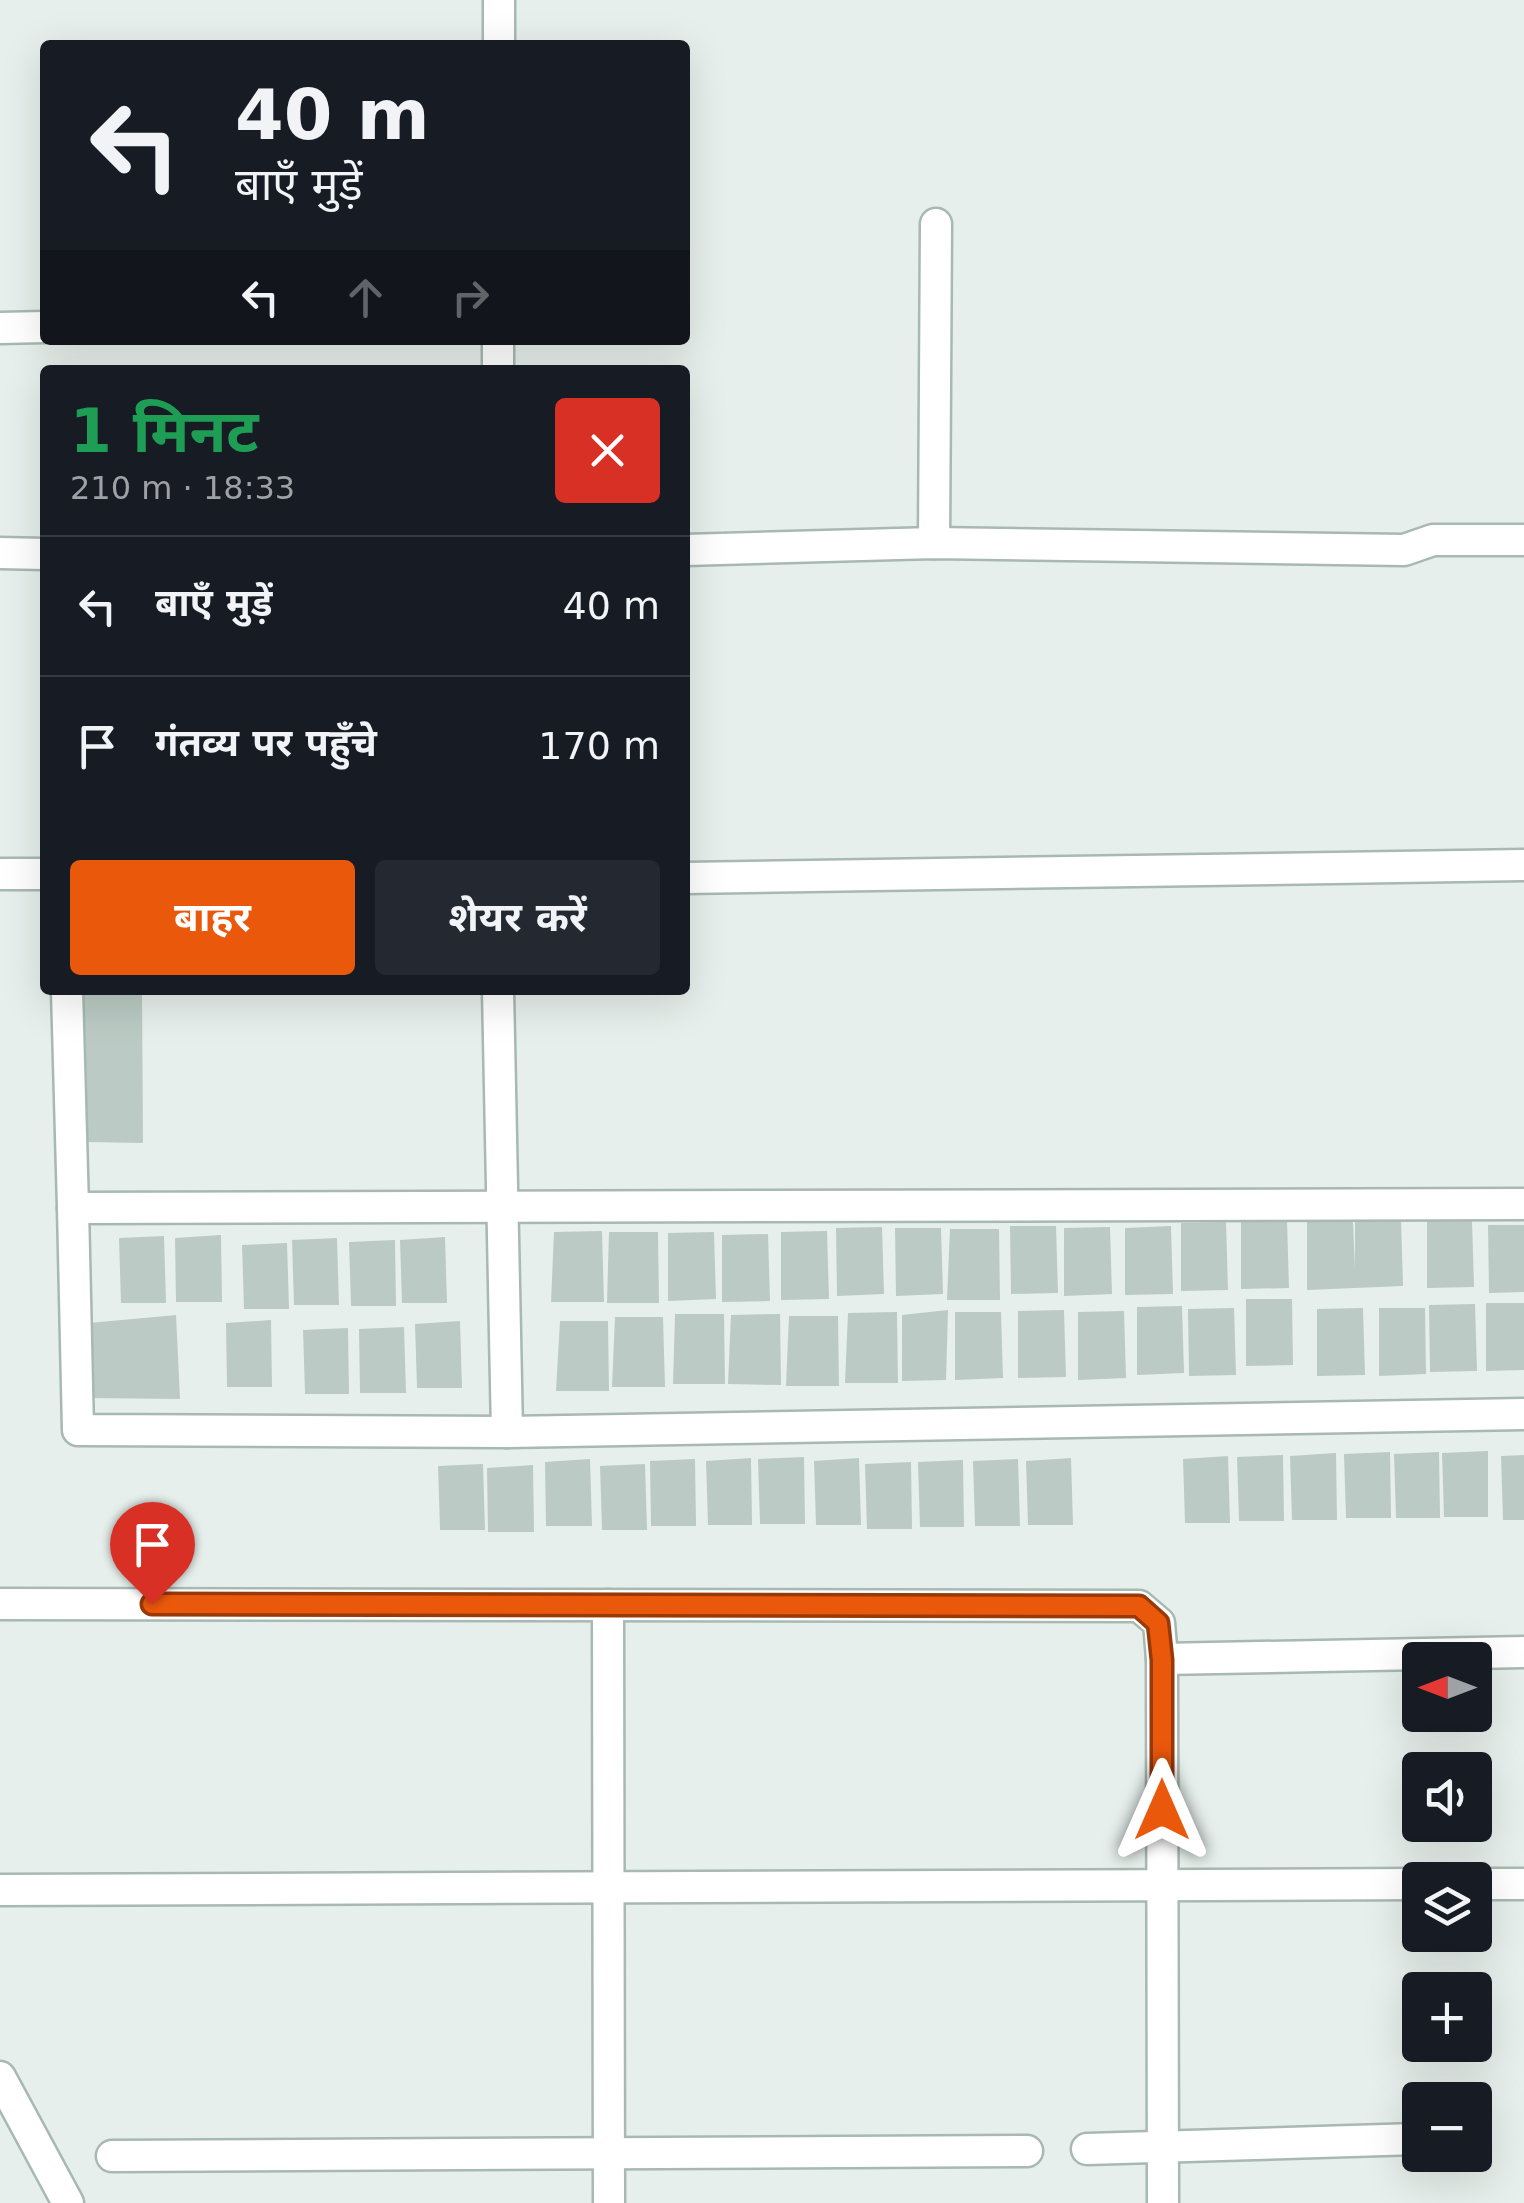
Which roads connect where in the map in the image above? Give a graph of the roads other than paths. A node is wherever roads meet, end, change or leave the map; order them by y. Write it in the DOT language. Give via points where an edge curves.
graph roads {
  1 [pos="499,0"];
  2 [pos="499,40"];
  3 [pos="936,224"];
  4 [pos="40,327"];
  5 [pos="0,328"];
  6 [pos="1524,540"];
  7 [pos="934,543"];
  8 [pos="690,550"];
  9 [pos="0,553"];
  10 [pos="40,554"];
  11 [pos="1524,865"];
  12 [pos="0,874"];
  13 [pos="40,874"];
  14 [pos="690,878"];
  15 [pos="67,995"];
  16 [pos="498,995"];
  17 [pos="1524,1204"];
  18 [pos="73,1208"];
  19 [pos="502,1210"];
  20 [pos="1524,1414"];
  21 [pos="507,1432"];
  22 [pos="0,1604"];
  23 [pos="608,1606"];
  24 [pos="1524,1652"];
  25 [pos="1162,1660"];
  26 [pos="1402,1884"];
  27 [pos="1492,1884"];
  28 [pos="1524,1884"];
  29 [pos="1162,1885"];
  30 [pos="608,1889"];
  31 [pos="0,1890"];
  32 [pos="0,2078"];
  33 [pos="1402,2139"];
  34 [pos="1163,2146"];
  35 [pos="1087,2150"];
  36 [pos="1027,2151"];
  37 [pos="609,2154"];
  38 [pos="112,2156"];
  39 [pos="68,2203"];
  40 [pos="609,2203"];
  41 [pos="1163,2203"];
  1 -- 2 [label="street"];
  3 -- 7 [label="street"];
  4 -- 5 [label="street"];
  6 -- 7 [label="street" via="1433,540 1404,550"];
  7 -- 8 [label="street"];
  9 -- 10 [label="street"];
  11 -- 14 [label="street"];
  12 -- 13 [label="street"];
  15 -- 18 [label="street"];
  16 -- 19 [label="street"];
  17 -- 19 [label="street"];
  18 -- 19 [label="street"];
  18 -- 21 [label="street" via="78,1430"];
  19 -- 21 [label="street"];
  20 -- 21 [label="street"];
  22 -- 23 [label="street"];
  23 -- 25 [label="street" via="1139,1606 1158,1623"];
  23 -- 30 [label="street"];
  24 -- 25 [label="street"];
  25 -- 29 [label="street"];
  26 -- 29 [label="street"];
  27 -- 28 [label="street"];
  29 -- 30 [label="street"];
  29 -- 34 [label="street"];
  30 -- 31 [label="street"];
  30 -- 37 [label="street"];
  32 -- 39 [label="street"];
  33 -- 34 [label="street"];
  34 -- 35 [label="street"];
  34 -- 41 [label="street"];
  36 -- 37 [label="street"];
  37 -- 38 [label="street"];
  37 -- 40 [label="street"];
}
